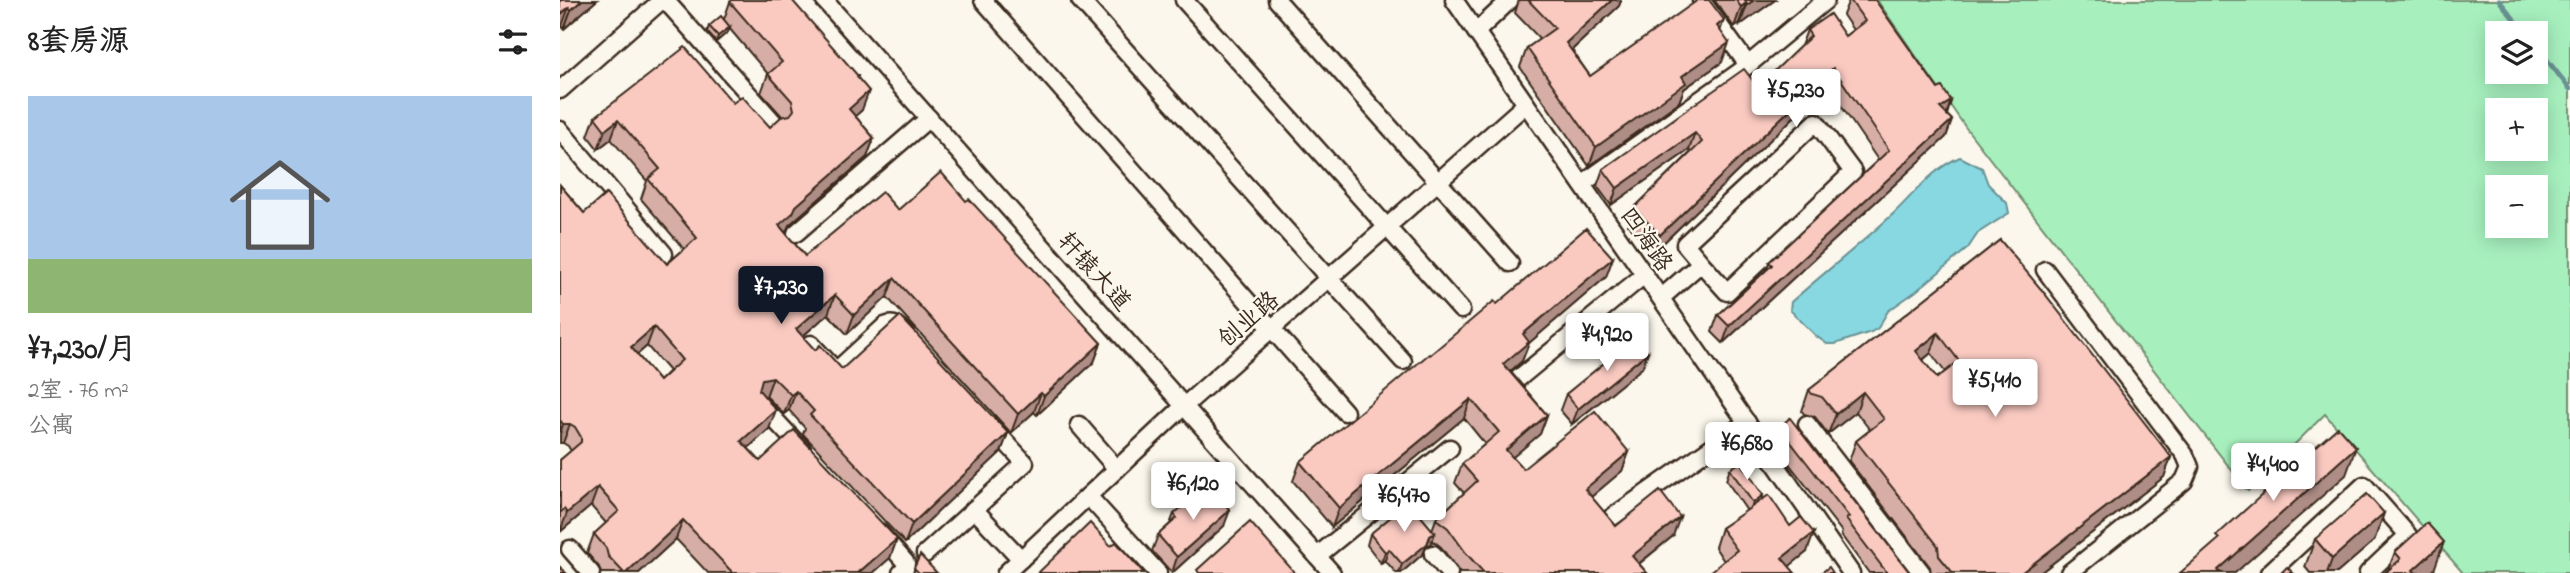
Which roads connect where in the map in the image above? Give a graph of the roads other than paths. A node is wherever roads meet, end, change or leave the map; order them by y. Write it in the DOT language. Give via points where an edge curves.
graph roads {
  1 [pos="664,0"];
  2 [pos="824,0"];
  3 [pos="983,0"];
  4 [pos="1080,0"];
  5 [pos="1184,0"];
  6 [pos="1277,0"];
  7 [pos="1454,0"];
  8 [pos="1510,0"];
  9 [pos="1701,0"];
  10 [pos="1826,0"];
  11 [pos="1476,32"];
  12 [pos="1748,65"];
  13 [pos="560,90"];
  14 [pos="1526,104"];
  15 [pos="929,118"];
  16 [pos="777,127"];
  17 [pos="560,130"];
  18 [pos="1438,182"];
  19 [pos="1582,184"];
  20 [pos="1387,227"];
  21 [pos="796,233"];
  22 [pos="664,254"];
  23 [pos="1510,263"];
  24 [pos="1701,263"];
  25 [pos="2045,270"];
  26 [pos="1644,275"];
  27 [pos="1329,278"];
  28 [pos="1661,298"];
  29 [pos="1461,310"];
  30 [pos="1272,329"];
  31 [pos="811,344"];
  32 [pos="916,345"];
  33 [pos="1402,361"];
  34 [pos="1513,383"];
  35 [pos="762,406"];
  36 [pos="1184,406"];
  37 [pos="1345,412"];
  38 [pos="980,414"];
  39 [pos="1747,422"];
  40 [pos="1807,424"];
  41 [pos="1079,425"];
  42 [pos="1450,448"];
  43 [pos="809,456"];
  44 [pos="1117,469"];
  45 [pos="1088,496"];
  46 [pos="974,509"];
  47 [pos="865,517"];
  48 [pos="1608,520"];
  49 [pos="570,549"];
  50 [pos="925,554"];
  51 [pos="1433,554"];
  52 [pos="1317,556"];
  53 [pos="1021,559"];
  54 [pos="1842,570"];
  55 [pos="2274,571"];
  56 [pos="591,573"];
  57 [pos="901,573"];
  58 [pos="1006,573"];
  59 [pos="1157,573"];
  60 [pos="1332,573"];
  61 [pos="1449,573"];
  62 [pos="1922,573"];
  63 [pos="2069,573"];
  64 [pos="2368,573"];
  1 -- 13 [label="street"];
  1 -- 16 [label="street"];
  2 -- 15 [label="street, 轩辕大道"];
  3 -- 30 [label="street"];
  4 -- 27 [label="street"];
  5 -- 20 [label="street"];
  6 -- 18 [label="street"];
  7 -- 11 [label="street, 四海路"];
  8 -- 11 [label="street"];
  9 -- 12 [label="street"];
  10 -- 12 [label="street"];
  11 -- 14 [label="street, 四海路"];
  12 -- 19 [label="street"];
  14 -- 18 [label="street, 创业路"];
  14 -- 19 [label="street, 四海路"];
  15 -- 21 [label="street"];
  15 -- 36 [label="street, 轩辕大道"];
  17 -- 22 [label="street"];
  18 -- 20 [label="street, 创业路"];
  18 -- 23 [label="street"];
  19 -- 26 [label="street, 四海路"];
  20 -- 27 [label="street, 创业路"];
  20 -- 29 [label="street"];
  24 -- 24 [label="street" via="1685,244 1816,122 1853,172 1727,292"];
  24 -- 28 [label="street"];
  25 -- 63 [label="street" via="2190,467 2184,481"];
  26 -- 28 [label="street, 四海路"];
  26 -- 34 [label="street"];
  27 -- 30 [label="street, 创业路"];
  27 -- 33 [label="street"];
  28 -- 39 [label="street, 四海路"];
  30 -- 36 [label="street, 创业路"];
  30 -- 37 [label="street"];
  31 -- 32 [label="street" via="836,371 891,324 898,325"];
  35 -- 43 [label="street"];
  36 -- 44 [label="street, 创业路"];
  36 -- 52 [label="street, 轩辕大道"];
  38 -- 46 [label="street" via="1025,463"];
  39 -- 48 [label="street"];
  39 -- 54 [label="street, 四海路"];
  40 -- 62 [label="street"];
  41 -- 44 [label="street"];
  42 -- 52 [label="street"];
  44 -- 45 [label="street, 创业路"];
  45 -- 53 [label="street, 创业路"];
  45 -- 59 [label="street"];
  46 -- 50 [label="street"];
  46 -- 53 [label="street"];
  47 -- 57 [label="street" via="906,563"];
  49 -- 56 [label="street"];
  51 -- 61 [label="street"];
  52 -- 60 [label="street, 轩辕大道"];
  53 -- 58 [label="street, 创业路"];
  55 -- 64 [label="street" via="2364,485 2408,535"];
}
